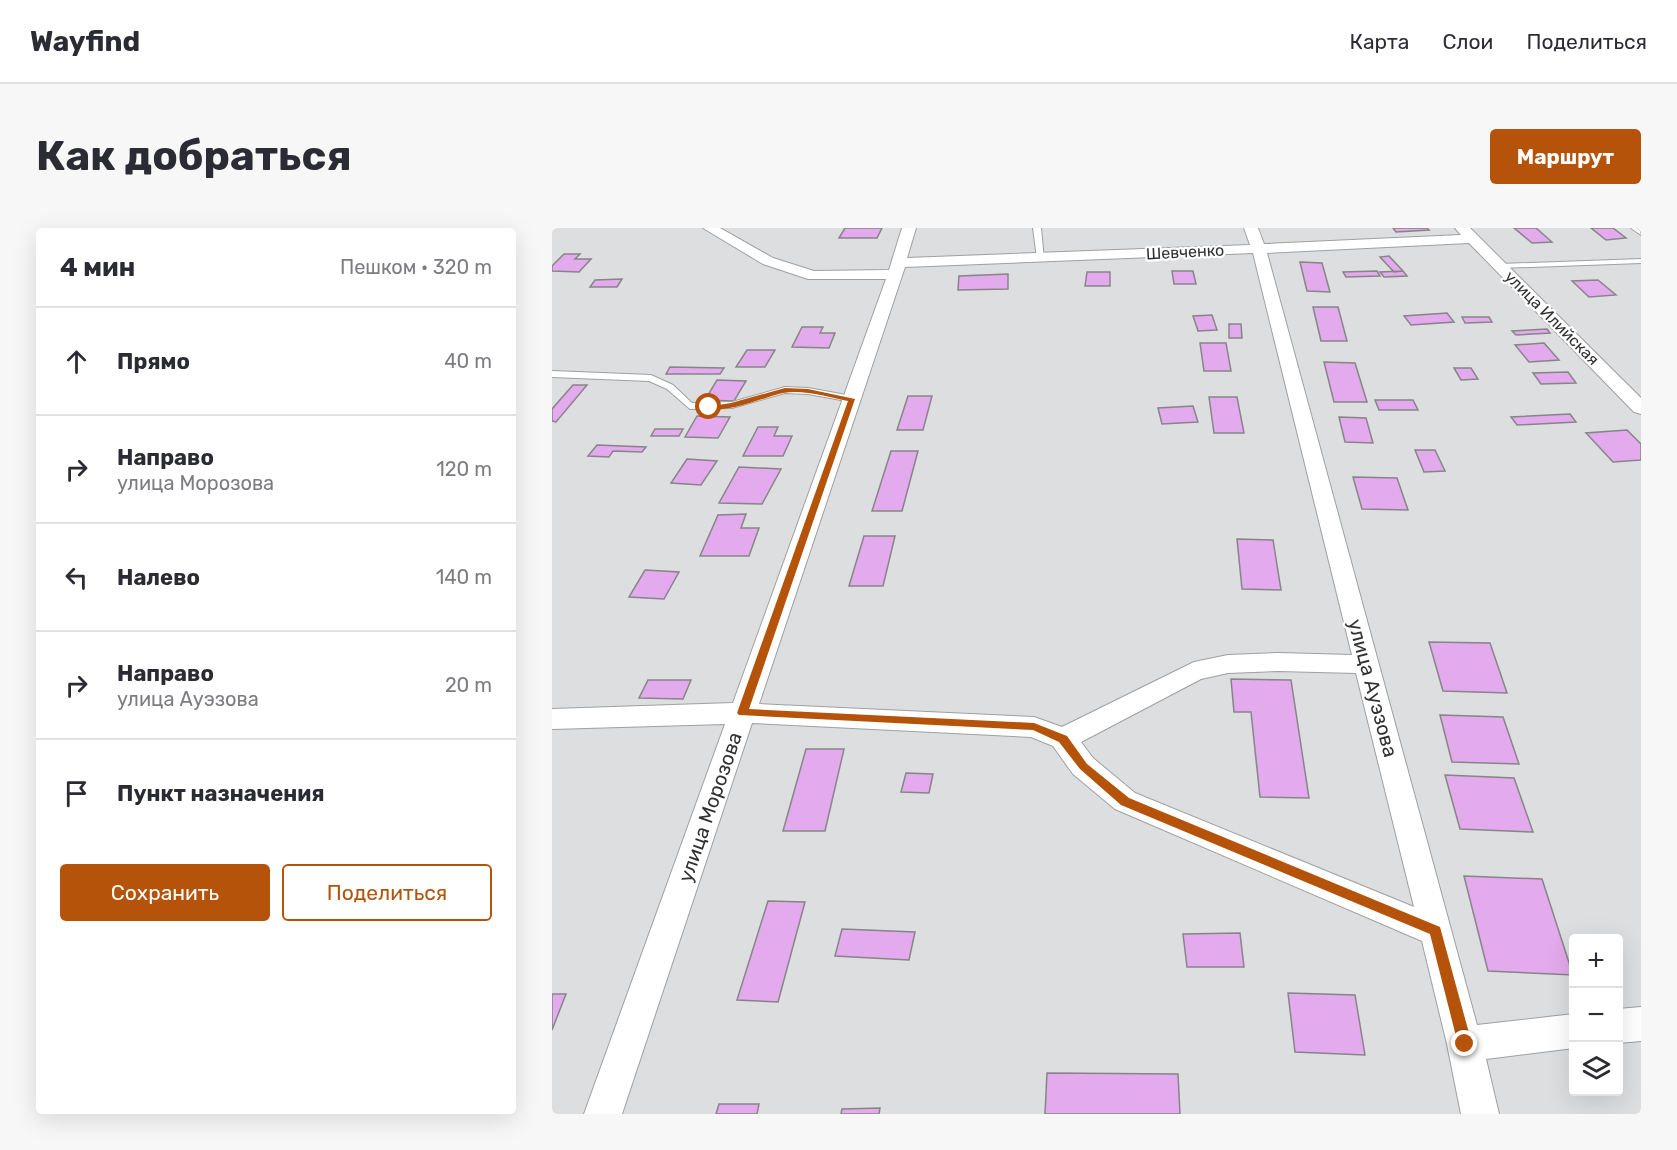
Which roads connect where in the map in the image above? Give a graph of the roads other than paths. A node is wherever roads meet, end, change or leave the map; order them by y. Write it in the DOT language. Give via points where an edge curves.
graph roads {
  1 [pos="710,228"];
  2 [pos="909,228"];
  3 [pos="1037,228"];
  4 [pos="1635,228"];
  5 [pos="1467,233"];
  6 [pos="1641,233"];
  7 [pos="1255,238"];
  8 [pos="1041,258"];
  9 [pos="1641,261"];
  10 [pos="1500,266"];
  11 [pos="897,269"];
  12 [pos="552,374"];
  13 [pos="852,399"];
  14 [pos="1641,408"];
  15 [pos="1366,664"];
  16 [pos="742,713"];
  17 [pos="552,719"];
  18 [pos="1063,739"];
  19 [pos="1436,931"];
  20 [pos="1641,1024"];
  21 [pos="1623,1026"];
  22 [pos="1569,1032"];
  23 [pos="1465,1044"];
  24 [pos="603,1114"];
  25 [pos="1480,1114"];
  1 -- 11 [label="street, Шевченко" via="768,261 813,276"];
  2 -- 11 [label="street, улица Морозова"];
  3 -- 8 [label="lane"];
  4 -- 6 [label="lane"];
  5 -- 7 [label="street, Шевченко"];
  5 -- 10 [label="street, улица Илийская"];
  7 -- 8 [label="street, Шевченко"];
  7 -- 15 [label="street, улица Ауэзова"];
  8 -- 11 [label="street, Шевченко"];
  9 -- 10 [label="lane"];
  10 -- 14 [label="street, улица Илийская"];
  11 -- 13 [label="street, улица Морозова"];
  12 -- 13 [label="lane" via="651,378 669,387 690,406 732,405 785,390"];
  13 -- 16 [label="street, улица Морозова"];
  15 -- 18 [label="street" via="1238,663 1194,671"];
  15 -- 19 [label="street, улица Ауэзова"];
  16 -- 17 [label="street"];
  16 -- 18 [label="street" via="1034,727"];
  16 -- 24 [label="street, улица Морозова"];
  18 -- 19 [label="street" via="1083,766 1125,801"];
  19 -- 23 [label="street, улица Ауэзова"];
  20 -- 21 [label="street"];
  22 -- 23 [label="street"];
  23 -- 25 [label="street, улица Ауэзова"];
}
